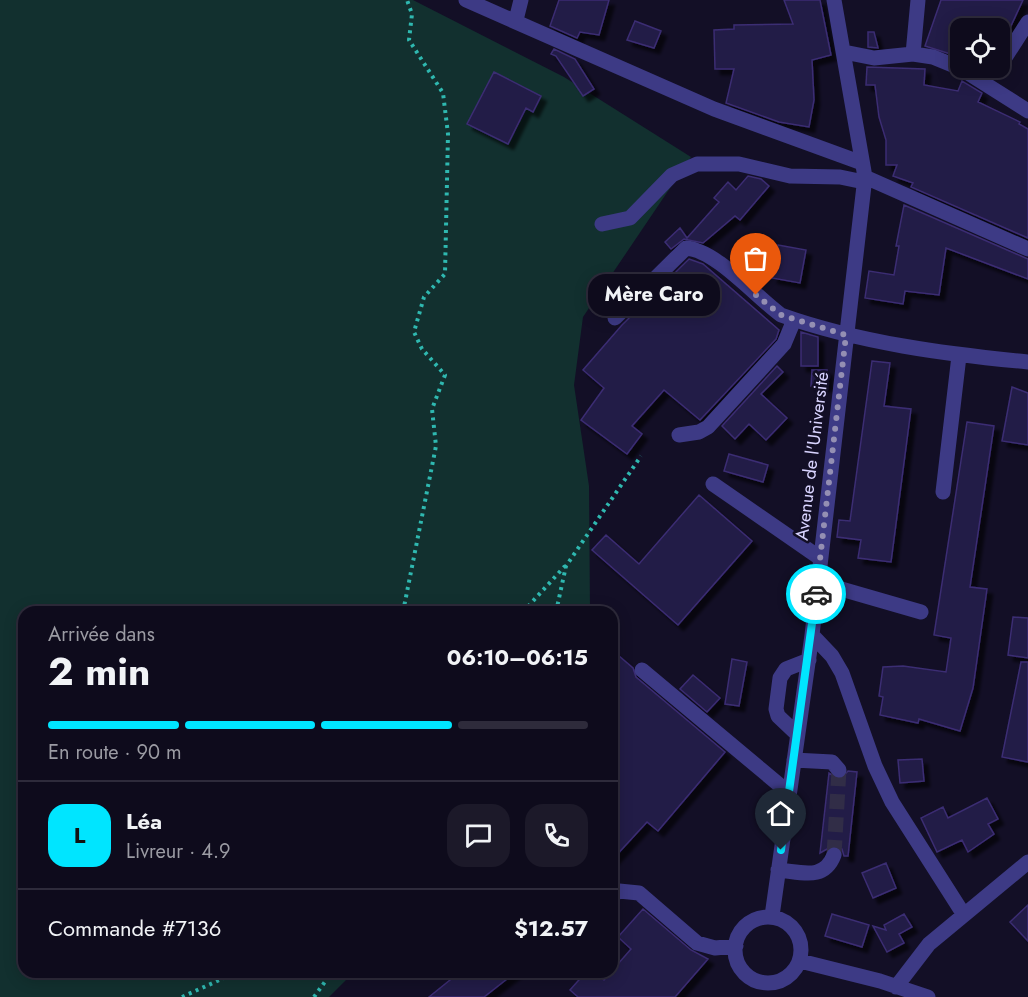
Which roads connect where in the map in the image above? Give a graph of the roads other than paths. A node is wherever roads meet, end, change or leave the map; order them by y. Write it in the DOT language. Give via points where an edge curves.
graph roads {
  1 [pos="466,0"];
  2 [pos="521,0"];
  3 [pos="834,0"];
  4 [pos="918,0"];
  5 [pos="516,20"];
  6 [pos="1028,22"];
  7 [pos="1010,50"];
  8 [pos="844,52"];
  9 [pos="913,54"];
  10 [pos="992,78"];
  11 [pos="987,86"];
  12 [pos="1028,111"];
  13 [pos="864,174"];
  14 [pos="602,224"];
  15 [pos="1028,249"];
  16 [pos="615,318"];
  17 [pos="794,320"];
  18 [pos="846,335"];
  19 [pos="959,356"];
  20 [pos="1028,362"];
  21 [pos="679,435"];
  22 [pos="713,484"];
  23 [pos="943,492"];
  24 [pos="820,558"];
  25 [pos="818,582"];
  26 [pos="921,612"];
  27 [pos="812,635"];
  28 [pos="808,660"];
  29 [pos="642,670"];
  30 [pos="797,734"];
  31 [pos="794,760"];
  32 [pos="839,770"];
  33 [pos="789,792"];
  34 [pos="834,855"];
  35 [pos="1028,862"];
  36 [pos="778,870"];
  37 [pos="618,892"];
  38 [pos="964,915"];
  39 [pos="772,916"];
  40 [pos="736,946"];
  41 [pos="800,961"];
  42 [pos="896,987"];
  43 [pos="762,990"];
  44 [pos="928,997"];
  1 -- 5 [label="street"];
  2 -- 5 [label="street"];
  3 -- 8 [label="street, Avenue de l'Université"];
  4 -- 9 [label="street"];
  5 -- 13 [label="street"];
  6 -- 7 [label="street"];
  8 -- 9 [label="street" via="874,57"];
  8 -- 13 [label="street, Avenue de l'Université"];
  9 -- 11 [label="street" via="960,68"];
  10 -- 11 [label="street"];
  11 -- 12 [label="street"];
  13 -- 14 [label="street" via="790,176 739,164 697,164 672,175 630,218"];
  13 -- 15 [label="street"];
  13 -- 18 [label="street, Avenue de l'Université"];
  16 -- 17 [label="street" via="686,248 702,251 771,308"];
  17 -- 18 [label="street"];
  17 -- 21 [label="street" via="784,344 719,416 699,432"];
  18 -- 19 [label="street"];
  18 -- 24 [label="street, Avenue de l'Université"];
  19 -- 20 [label="street"];
  19 -- 23 [label="street"];
  22 -- 24 [label="street"];
  24 -- 25 [label="street, Avenue de l'Université"];
  25 -- 26 [label="street"];
  25 -- 27 [label="street, Avenue de l'Université"];
  27 -- 28 [label="street, Avenue de l'Université"];
  27 -- 38 [label="street" via="842,673 892,802"];
  28 -- 30 [label="street, Avenue de l'Université"];
  28 -- 30 [label="street" via="786,669 780,678 778,716"];
  29 -- 33 [label="street"];
  30 -- 31 [label="street, Avenue de l'Université"];
  31 -- 32 [label="street" via="832,762"];
  31 -- 33 [label="street, Avenue de l'Université"];
  33 -- 36 [label="street, Avenue de l'Université"];
  34 -- 36 [label="street" via="830,866 818,873"];
  35 -- 38 [label="street"];
  36 -- 39 [label="street, Avenue de l'Université"];
  37 -- 40 [label="street" via="639,893 697,943 716,948"];
  38 -- 42 [label="street" via="929,944"];
  39 -- 40 [label="street" via="757,918 745,926"];
  39 -- 41 [label="street" via="786,921 797,932 802,946"];
  40 -- 43 [label="street" via="740,967"];
  41 -- 42 [label="street"];
  41 -- 43 [label="street" via="791,974"];
  42 -- 44 [label="street"];
}
